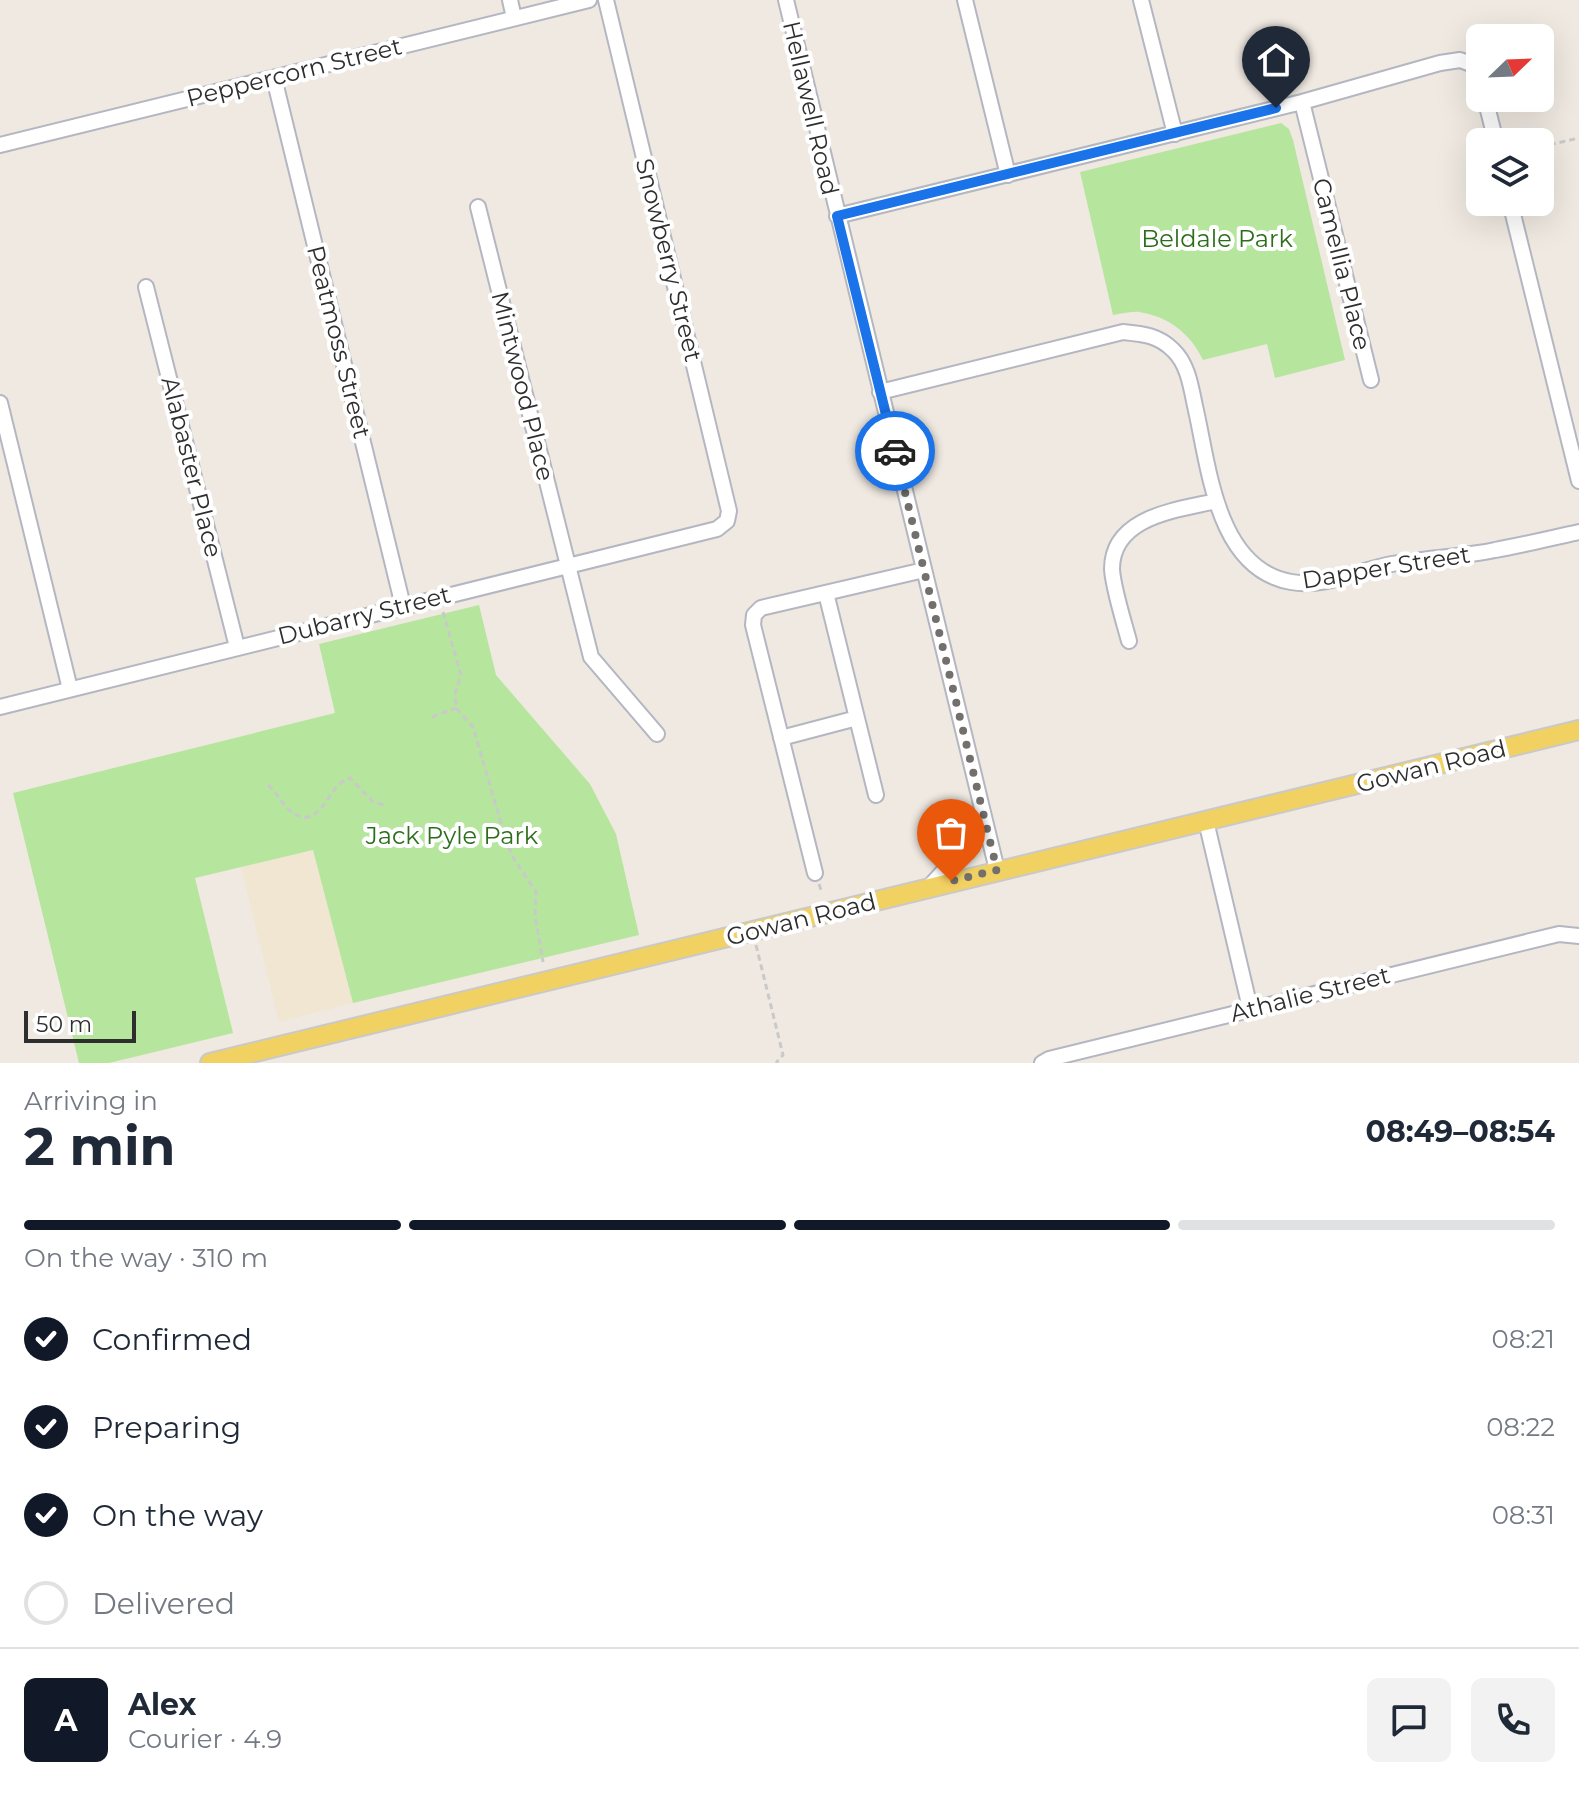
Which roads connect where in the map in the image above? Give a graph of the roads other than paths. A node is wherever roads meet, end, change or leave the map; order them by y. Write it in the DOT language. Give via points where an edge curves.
graph roads {
  1 [pos="510,0"];
  2 [pos="589,0"];
  3 [pos="606,0"];
  4 [pos="786,0"];
  5 [pos="965,0"];
  6 [pos="1141,0"];
  7 [pos="514,18"];
  8 [pos="1466,62"];
  9 [pos="274,78"];
  10 [pos="1302,102"];
  11 [pos="1175,134"];
  12 [pos="0,145"];
  13 [pos="1008,175"];
  14 [pos="478,207"];
  15 [pos="837,216"];
  16 [pos="1513,216"];
  17 [pos="146,287"];
  18 [pos="1371,380"];
  19 [pos="880,392"];
  20 [pos="0,403"];
  21 [pos="1579,481"];
  22 [pos="1216,501"];
  23 [pos="727,521"];
  24 [pos="1579,532"];
  25 [pos="568,566"];
  26 [pos="924,570"];
  27 [pos="826,593"];
  28 [pos="403,606"];
  29 [pos="1129,641"];
  30 [pos="237,647"];
  31 [pos="70,689"];
  32 [pos="0,707"];
  33 [pos="857,718"];
  34 [pos="1579,730"];
  35 [pos="657,734"];
  36 [pos="781,738"];
  37 [pos="876,795"];
  38 [pos="984,815"];
  39 [pos="1206,821"];
  40 [pos="997,870"];
  41 [pos="815,873"];
  42 [pos="929,887"];
  43 [pos="1579,936"];
  44 [pos="1250,1008"];
  45 [pos="210,1063"];
  46 [pos="1042,1063"];
  1 -- 7 [label="street"];
  2 -- 7 [label="street, Peppercorn Street"];
  3 -- 23 [label="street, Snowberry Street" via="729,511"];
  4 -- 15 [label="street, Hellawell Road"];
  5 -- 13 [label="street"];
  6 -- 11 [label="street"];
  7 -- 9 [label="street, Peppercorn Street"];
  8 -- 10 [label="street" via="1440,63"];
  9 -- 12 [label="street, Peppercorn Street"];
  9 -- 28 [label="street, Peatmoss Street"];
  10 -- 11 [label="street"];
  10 -- 18 [label="street, Camellia Place"];
  11 -- 13 [label="street"];
  13 -- 15 [label="street"];
  14 -- 25 [label="street, Mintwood Place"];
  15 -- 19 [label="street, Hellawell Road"];
  16 -- 21 [label="street"];
  17 -- 30 [label="street, Alabaster Place"];
  19 -- 22 [label="street, Dapper Street" via="1123,332 1151,334 1175,351 1188,375"];
  19 -- 26 [label="street, Hellawell Road"];
  20 -- 31 [label="street"];
  22 -- 24 [label="street, Dapper Street" via="1243,555 1261,571 1290,582 1314,583 1391,564 1494,551"];
  22 -- 29 [label="street" via="1149,516 1121,538 1112,568"];
  23 -- 25 [label="street, Dubarry Street" via="717,529"];
  25 -- 28 [label="street, Dubarry Street"];
  25 -- 35 [label="street, Mintwood Place" via="591,657"];
  26 -- 27 [label="street"];
  26 -- 38 [label="street, Hellawell Road"];
  27 -- 33 [label="street"];
  27 -- 36 [label="street" via="761,608 754,615"];
  28 -- 30 [label="street, Dubarry Street"];
  30 -- 31 [label="street, Dubarry Street"];
  31 -- 32 [label="street, Dubarry Street"];
  33 -- 36 [label="street"];
  33 -- 37 [label="street"];
  34 -- 39 [label="main road, Gowan Road"];
  36 -- 41 [label="street"];
  38 -- 40 [label="street, Hellawell Road"];
  38 -- 42 [label="street" via="971,841"];
  39 -- 40 [label="main road, Gowan Road"];
  39 -- 44 [label="street"];
  40 -- 42 [label="main road, Gowan Road"];
  42 -- 45 [label="main road, Gowan Road"];
  43 -- 44 [label="street, Athalie Street" via="1559,934"];
  44 -- 46 [label="street, Athalie Street"];
}
